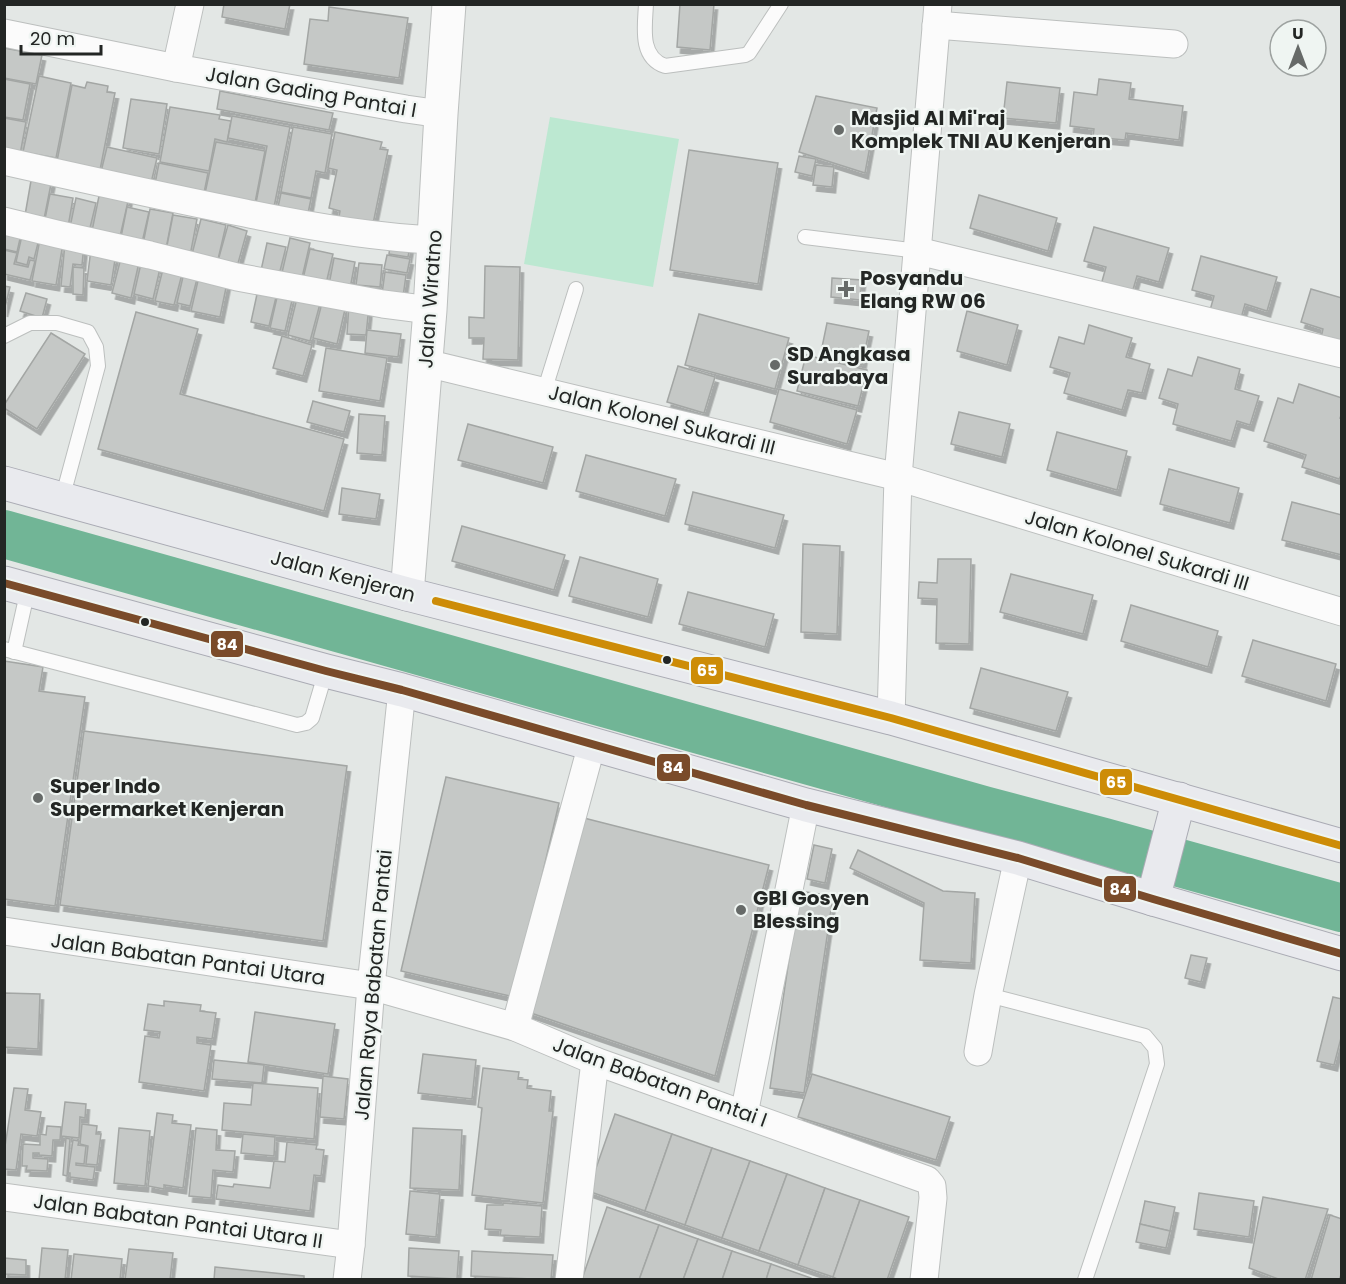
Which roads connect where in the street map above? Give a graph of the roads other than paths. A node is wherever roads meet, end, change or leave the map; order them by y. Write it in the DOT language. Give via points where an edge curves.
graph roads {
  1 [pos="190,4"];
  2 [pos="449,4"];
  3 [pos="646,4"];
  4 [pos="781,4"];
  5 [pos="937,15"];
  6 [pos="4,33"];
  7 [pos="1174,44"];
  8 [pos="176,68"];
  9 [pos="441,114"];
  10 [pos="4,161"];
  11 [pos="4,221"];
  12 [pos="805,237"];
  13 [pos="434,240"];
  14 [pos="918,251"];
  15 [pos="576,289"];
  16 [pos="430,310"];
  17 [pos="4,336"];
  18 [pos="1341,354"];
  19 [pos="426,363"];
  20 [pos="544,392"];
  21 [pos="898,477"];
  22 [pos="4,483"];
  23 [pos="62,500"];
  24 [pos="16,586"];
  25 [pos="407,594"];
  26 [pos="1341,612"];
  27 [pos="9,650"];
  28 [pos="326,671"];
  29 [pos="402,690"];
  30 [pos="891,718"];
  31 [pos="591,744"];
  32 [pos="1178,802"];
  33 [pos="806,805"];
  34 [pos="1341,846"];
  35 [pos="1018,858"];
  36 [pos="1154,895"];
  37 [pos="4,931"];
  38 [pos="1341,954"];
  39 [pos="371,986"];
  40 [pos="988,995"];
  41 [pos="515,1027"];
  42 [pos="978,1052"];
  43 [pos="595,1061"];
  44 [pos="744,1114"];
  45 [pos="4,1197"];
  46 [pos="351,1245"];
  47 [pos="346,1280"];
  48 [pos="569,1280"];
  49 [pos="924,1280"];
  50 [pos="1085,1280"];
  1 -- 8 [label="street"];
  2 -- 9 [label="main road, Jalan Wiratno"];
  3 -- 4 [label="lane" via="644,38 653,60 665,66 749,53"];
  5 -- 7 [label="street"];
  5 -- 14 [label="street"];
  6 -- 8 [label="street, Jalan Gading Pantai I"];
  8 -- 9 [label="street, Jalan Gading Pantai I"];
  9 -- 13 [label="main road, Jalan Wiratno"];
  10 -- 13 [label="street" via="290,222"];
  11 -- 16 [label="street" via="237,277"];
  12 -- 14 [label="lane"];
  13 -- 16 [label="main road, Jalan Wiratno"];
  14 -- 18 [label="street"];
  14 -- 21 [label="street"];
  15 -- 20 [label="lane"];
  16 -- 19 [label="main road, Jalan Wiratno"];
  17 -- 23 [label="lane" via="30,323 57,323 88,332 96,347 98,366"];
  19 -- 20 [label="street, Jalan Kolonel Sukardi III"];
  19 -- 25 [label="main road, Jalan Wiratno"];
  20 -- 21 [label="street, Jalan Kolonel Sukardi III"];
  21 -- 26 [label="street, Jalan Kolonel Sukardi III"];
  21 -- 30 [label="street"];
  22 -- 23 [label="main road, Jalan Kenjeran"];
  23 -- 25 [label="main road, Jalan Kenjeran"];
  24 -- 27 [label="lane"];
  24 -- 28 [label="main road"];
  25 -- 30 [label="main road, Jalan Kenjeran"];
  27 -- 28 [label="lane" via="297,725 312,718"];
  28 -- 29 [label="main road"];
  29 -- 31 [label="main road"];
  29 -- 39 [label="street, Jalan Raya Babatan Pantai"];
  30 -- 32 [label="main road, Jalan Kenjeran"];
  31 -- 33 [label="main road"];
  31 -- 41 [label="street"];
  32 -- 34 [label="main road, Jalan Kenjeran"];
  32 -- 36 [label="main road"];
  33 -- 35 [label="main road"];
  33 -- 44 [label="street"];
  35 -- 36 [label="main road"];
  35 -- 40 [label="street"];
  36 -- 38 [label="main road"];
  37 -- 39 [label="street, Jalan Babatan Pantai Utara"];
  39 -- 41 [label="street, Jalan Babatan Pantai I"];
  39 -- 46 [label="street, Jalan Raya Babatan Pantai"];
  40 -- 42 [label="street"];
  40 -- 50 [label="lane" via="1145,1036 1155,1048 1157,1064"];
  41 -- 43 [label="street, Jalan Babatan Pantai I"];
  43 -- 44 [label="street, Jalan Babatan Pantai I"];
  43 -- 48 [label="street"];
  44 -- 49 [label="street, Jalan Babatan Pantai I" via="927,1180 933,1198"];
  45 -- 46 [label="street, Jalan Babatan Pantai Utara II"];
  46 -- 47 [label="street, Jalan Raya Babatan Pantai"];
}
